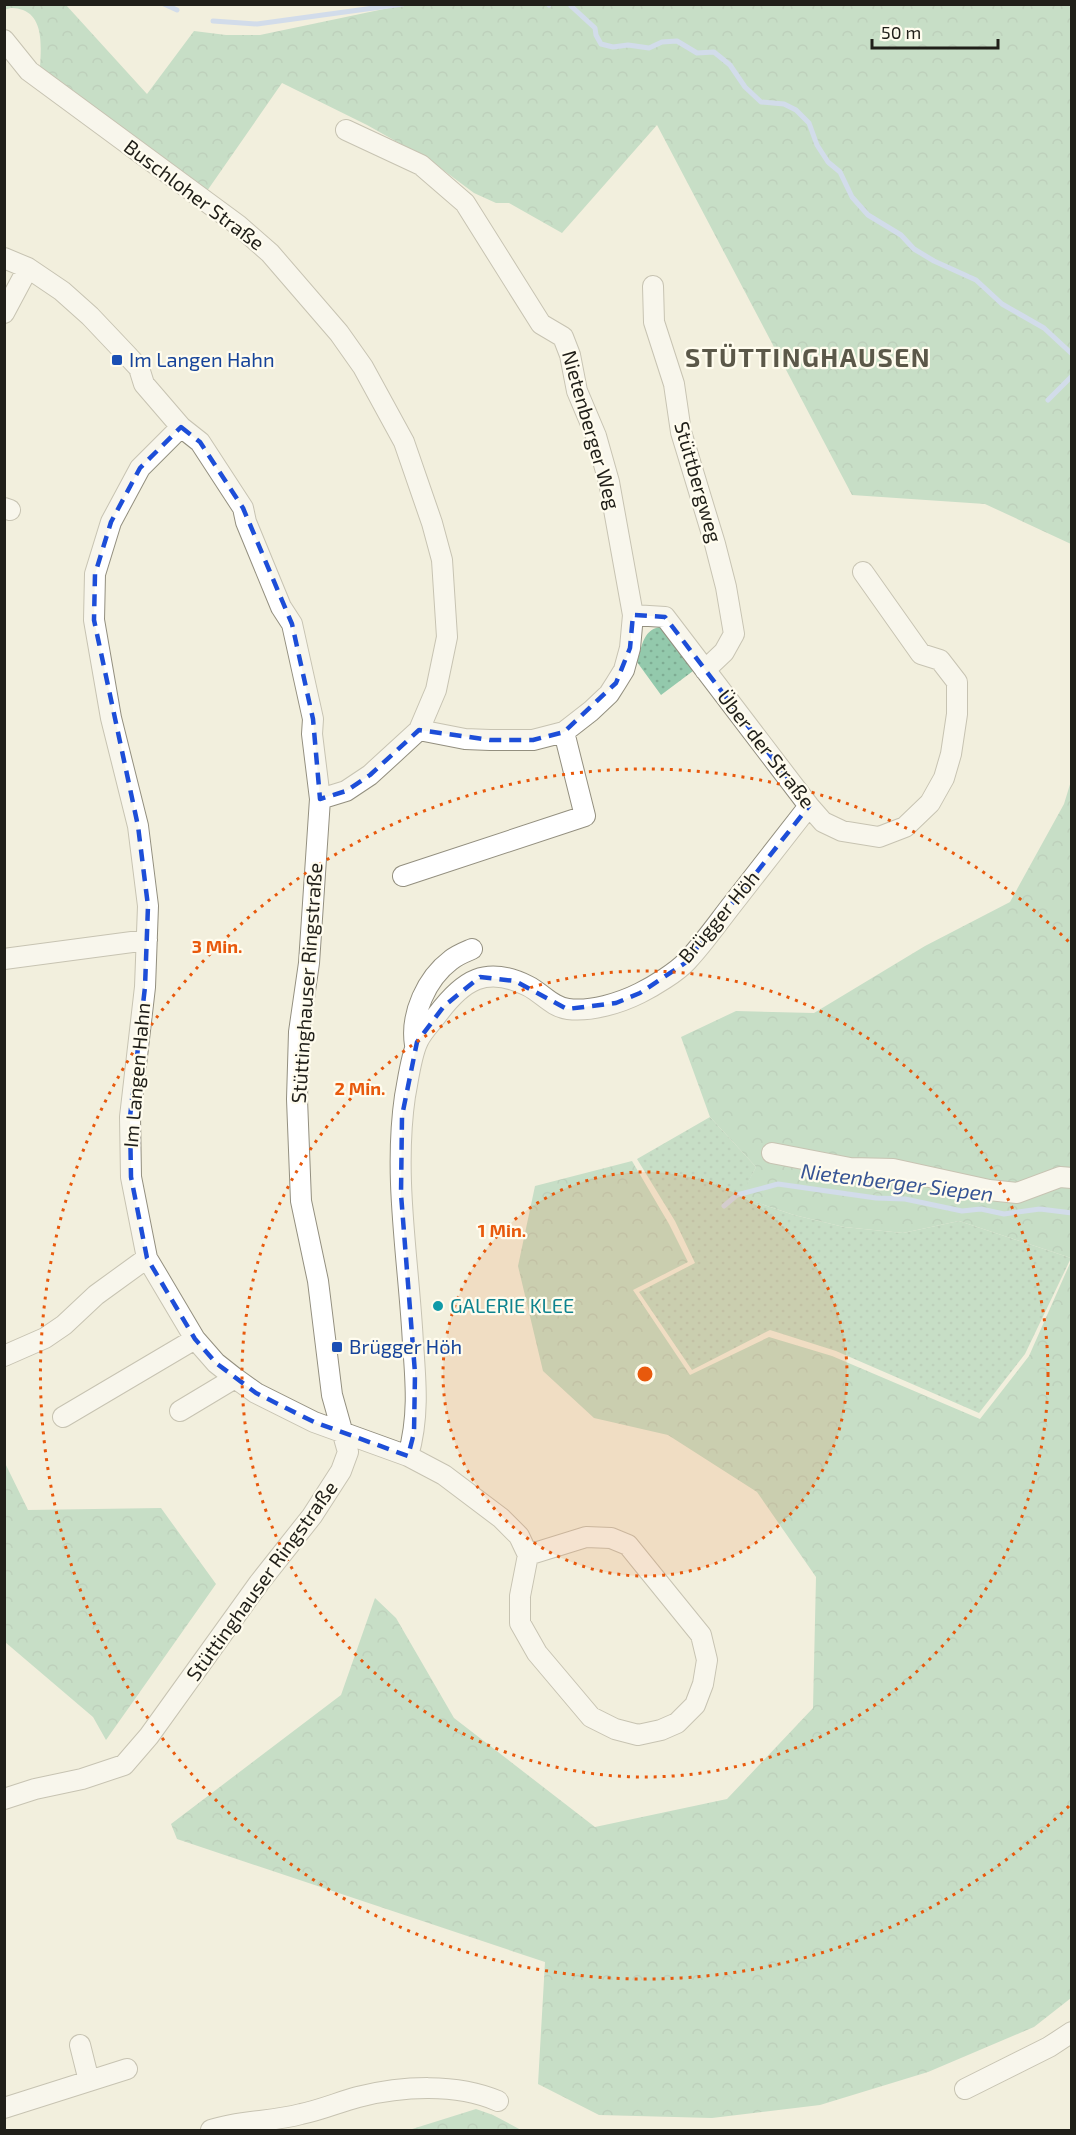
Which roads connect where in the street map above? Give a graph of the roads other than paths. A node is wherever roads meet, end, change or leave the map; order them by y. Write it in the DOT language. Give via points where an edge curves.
graph roads {
  1 [pos="4,40"];
  2 [pos="346,130"];
  3 [pos="4,258"];
  4 [pos="28,268"];
  5 [pos="653,286"];
  6 [pos="4,313"];
  7 [pos="181,427"];
  8 [pos="863,572"];
  9 [pos="633,615"];
  10 [pos="705,670"];
  11 [pos="419,730"];
  12 [pos="564,732"];
  13 [pos="320,799"];
  14 [pos="808,806"];
  15 [pos="403,876"];
  16 [pos="147,940"];
  17 [pos="472,949"];
  18 [pos="4,959"];
  19 [pos="416,1047"];
  20 [pos="772,1153"];
  21 [pos="1071,1178"];
  22 [pos="147,1258"];
  23 [pos="195,1339"];
  24 [pos="4,1356"];
  25 [pos="235,1378"];
  26 [pos="180,1411"];
  27 [pos="63,1417"];
  28 [pos="341,1431"];
  29 [pos="408,1456"];
  30 [pos="528,1555"];
  31 [pos="4,1799"];
  32 [pos="1071,2032"];
  33 [pos="80,2045"];
  34 [pos="127,2069"];
  35 [pos="89,2080"];
  36 [pos="965,2089"];
  37 [pos="498,2101"];
  38 [pos="4,2108"];
  39 [pos="211,2130"];
  1 -- 11 [label="street, Buschloher Straße" via="29,71 238,225 270,253 363,367 404,442 442,560 447,637 436,690"];
  2 -- 9 [label="street, Nietenberger Weg" via="421,165 465,203 541,324 563,337 577,392 596,436 609,482"];
  3 -- 4 [label="street, Stüttinghauser Ringstraße"];
  4 -- 6 [label="street"];
  4 -- 7 [label="street, Stüttinghauser Ringstraße" via="90,316 139,368 144,384"];
  5 -- 10 [label="street, Stüttbergweg" via="654,322 675,384 681,432 715,544 734,634 724,652"];
  7 -- 13 [label="street, Stüttinghauser Ringstraße" via="200,442 243,508 281,607 292,624 313,719"];
  7 -- 16 [label="street, Im Langen Hahn" via="140,468 111,522 95,574 94,620 111,718 138,826 148,906"];
  8 -- 14 [label="street, Über der Straße" via="921,654 940,660 957,682 951,754 944,778 930,803 905,827 879,837 842,831 824,822"];
  9 -- 10 [label="street, Über der Straße" via="665,617"];
  9 -- 12 [label="street, Nietenberger Weg" via="630,648 620,676 603,700"];
  10 -- 14 [label="street, Über der Straße"];
  11 -- 12 [label="street, Nietenberger Weg" via="490,740 533,740"];
  11 -- 13 [label="street, Buschloher Straße" via="370,775 346,791"];
  12 -- 15 [label="street" via="585,816"];
  13 -- 28 [label="street, Stüttinghauser Ringstraße" via="309,963 299,1032 297,1099 301,1201 318,1281 332,1395"];
  14 -- 19 [label="street, Brügger Höh" via="686,963 640,993 616,1003 567,1009 515,981 499,976 480,977 467,983 444,1006"];
  16 -- 18 [label="street"];
  16 -- 22 [label="street, Im Langen Hahn" via="130,1117 131,1177"];
  17 -- 19 [label="street" via="452,959 423,994 415,1027"];
  19 -- 29 [label="street, Brügger Höh" via="402,1116 401,1194 416,1410"];
  20 -- 21 [label="street" via="850,1168 893,1169 1017,1193 1060,1177"];
  22 -- 23 [label="street, Im Langen Hahn"];
  22 -- 24 [label="street" via="96,1295 64,1325"];
  23 -- 25 [label="street, Im Langen Hahn" via="216,1364"];
  23 -- 27 [label="street"];
  25 -- 26 [label="street"];
  25 -- 28 [label="street, Im Langen Hahn" via="256,1393"];
  28 -- 29 [label="street, Im Langen Hahn"];
  28 -- 31 [label="street, Stüttinghauser Ringstraße" via="348,1452 341,1471 312,1516 124,1765"];
  29 -- 30 [label="street, Im Langen Hahn" via="444,1475 501,1518 519,1536"];
  30 -- 30 [label="street" via="586,1538 611,1539 628,1545 701,1635 707,1660 703,1684 695,1705 677,1723 638,1735 591,1717 537,1653 520,1623 520,1596"];
  32 -- 36 [label="street" via="1050,2047"];
  33 -- 35 [label="street"];
  34 -- 35 [label="street"];
  35 -- 38 [label="street"];
  37 -- 39 [label="street" via="483,2094 446,2089 399,2090 300,2115"];
}
